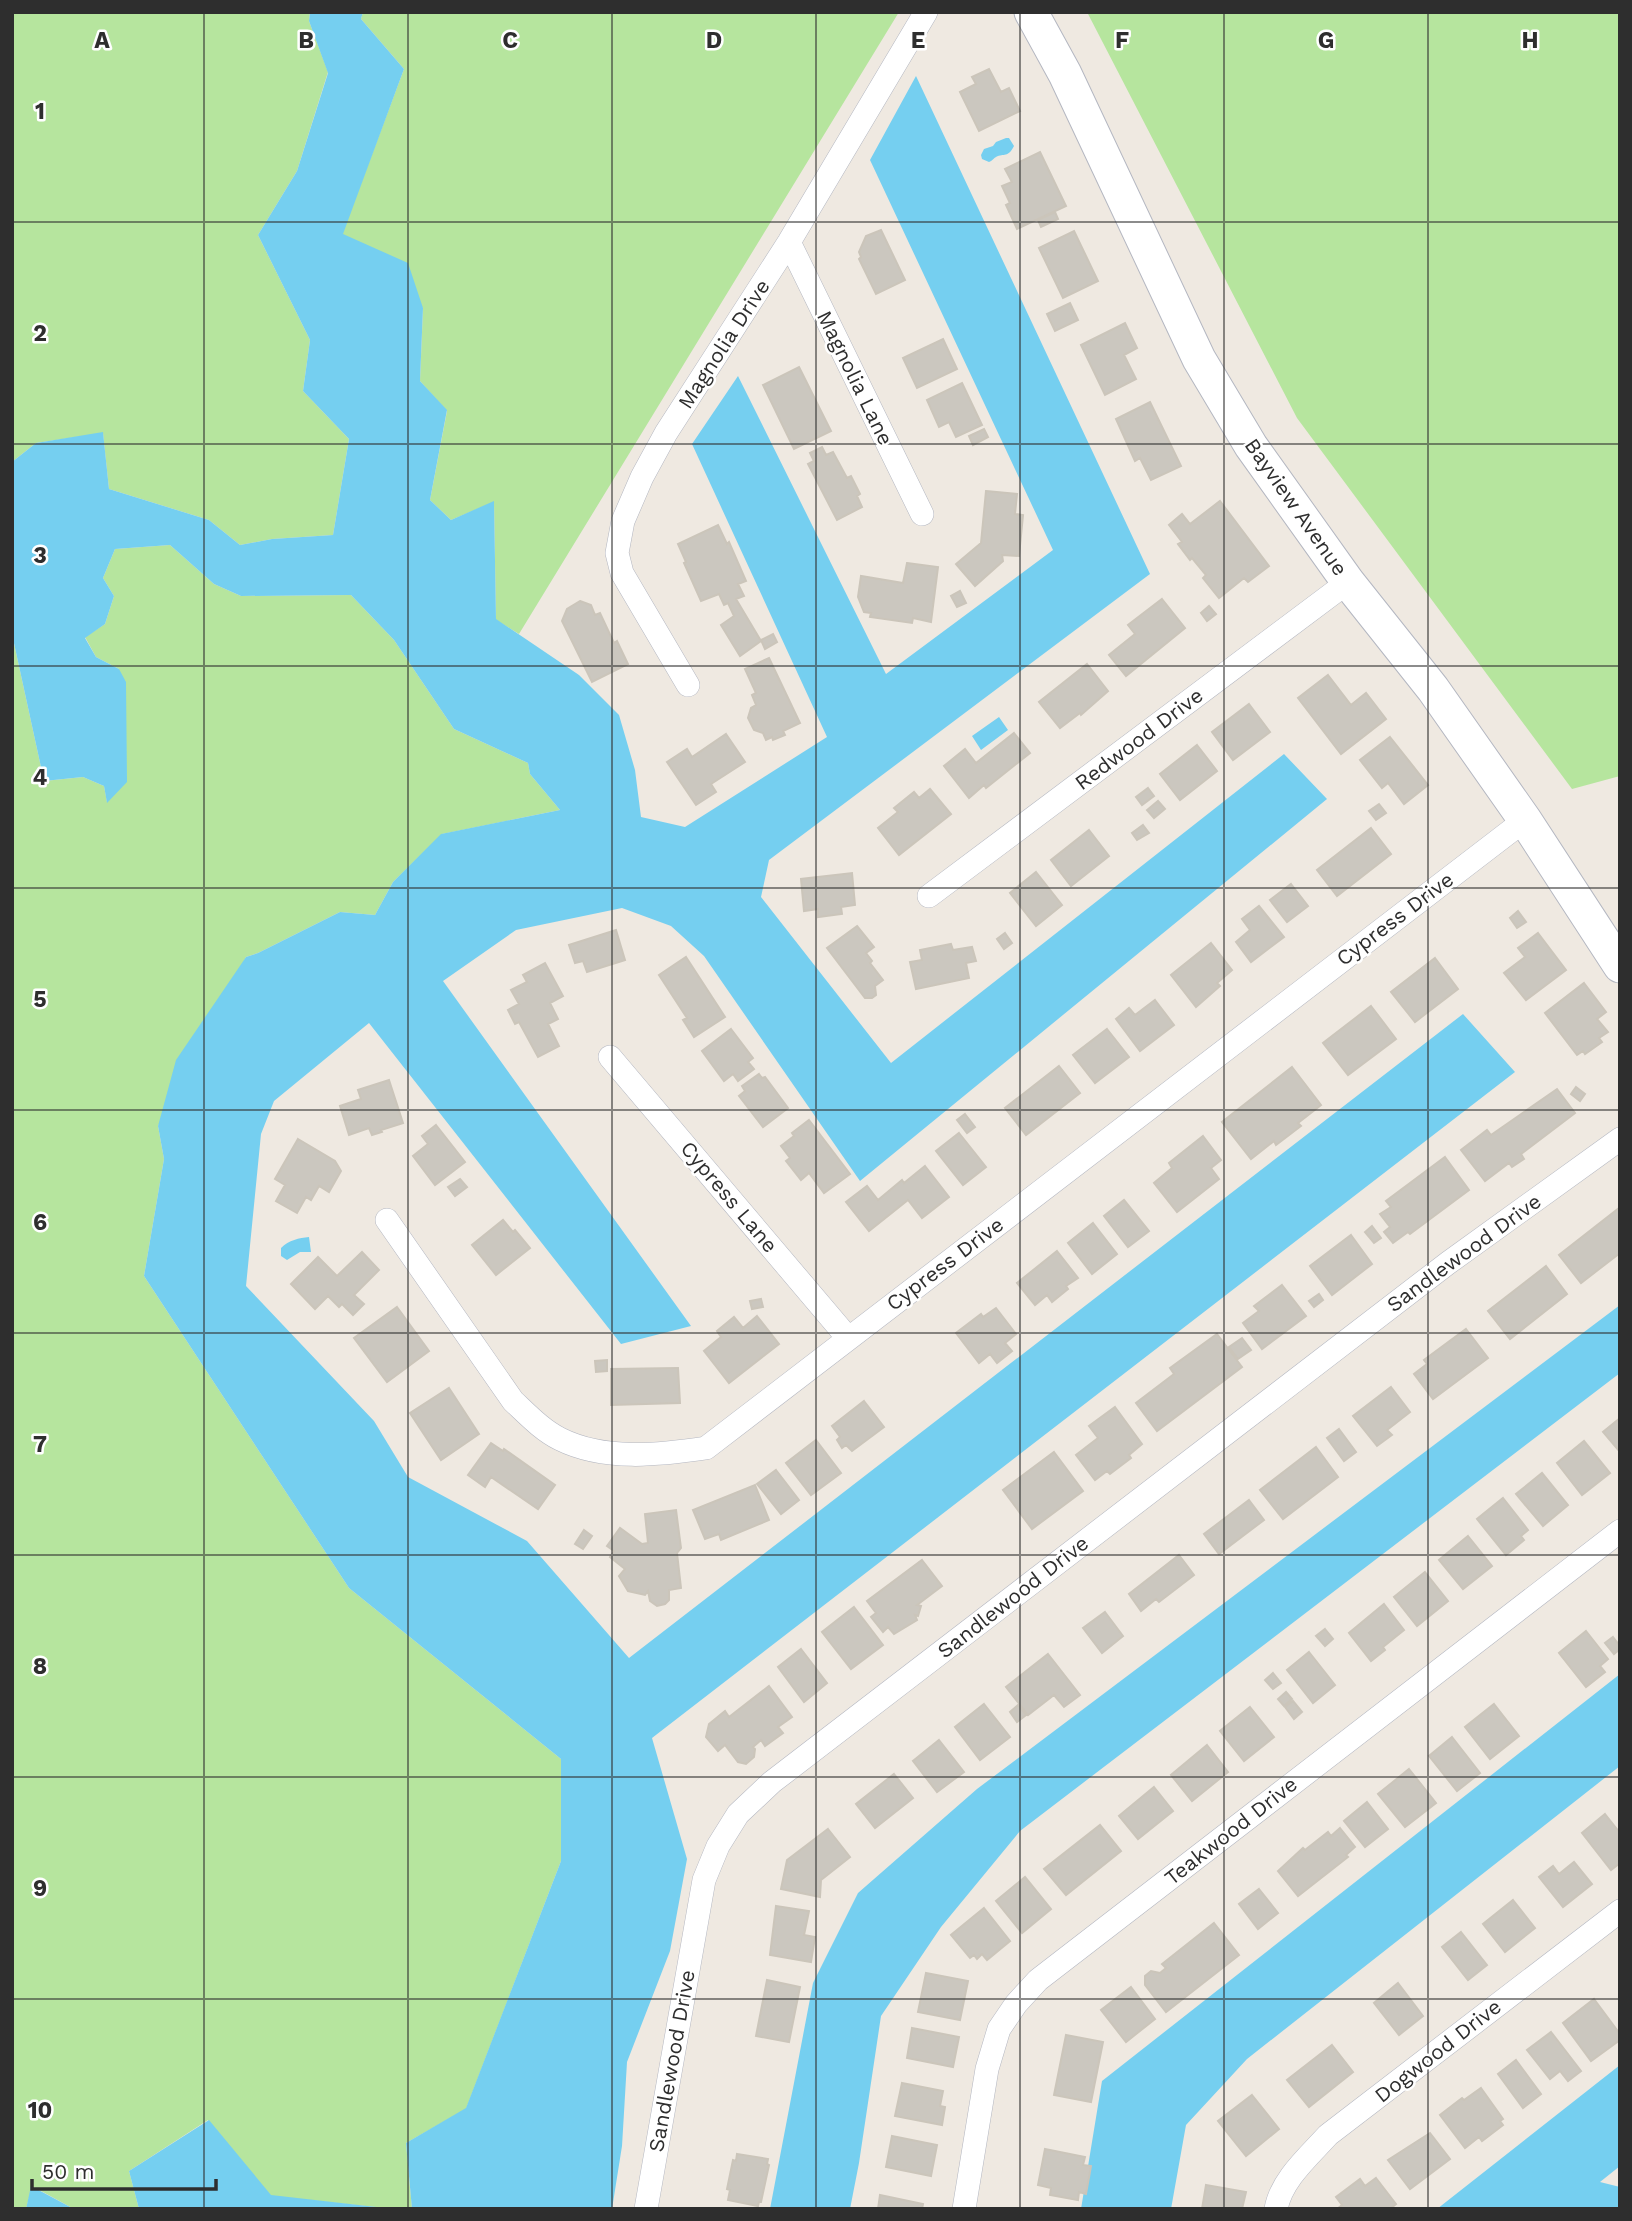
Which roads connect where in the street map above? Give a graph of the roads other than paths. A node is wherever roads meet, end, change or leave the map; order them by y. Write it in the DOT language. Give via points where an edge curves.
graph roads {
  1 [pos="926,12"];
  2 [pos="1031,12"];
  3 [pos="789,242"];
  4 [pos="922,514"];
  5 [pos="1348,582"];
  6 [pos="688,685"];
  7 [pos="1525,820"];
  8 [pos="929,896"];
  9 [pos="1620,966"];
  10 [pos="610,1057"];
  11 [pos="1620,1139"];
  12 [pos="387,1220"];
  13 [pos="848,1338"];
  14 [pos="1620,1531"];
  15 [pos="1620,1911"];
  16 [pos="646,2209"];
  17 [pos="964,2209"];
  18 [pos="1276,2209"];
  1 -- 3 [label="street, Magnolia Drive"];
  2 -- 5 [label="main road, Bayview Avenue" via="1065,74 1199,359 1251,446"];
  3 -- 4 [label="street, Magnolia Lane"];
  3 -- 6 [label="street, Magnolia Drive" via="666,433 622,521 617,554 622,573"];
  5 -- 7 [label="main road, Bayview Avenue" via="1433,689"];
  5 -- 8 [label="street, Redwood Drive"];
  7 -- 9 [label="main road, Bayview Avenue"];
  7 -- 13 [label="street, Cypress Drive"];
  10 -- 13 [label="street, Cypress Lane"];
  11 -- 16 [label="street, Sandlewood Drive" via="1404,1297 772,1782 738,1814 704,1880"];
  12 -- 13 [label="street, Cypress Drive" via="513,1401 561,1440 590,1449 665,1454 706,1447"];
  14 -- 17 [label="street, Teakwood Drive" via="1038,1980 999,2028 987,2069"];
  15 -- 18 [label="street, Dogwood Drive" via="1328,2135 1296,2171"];
}
